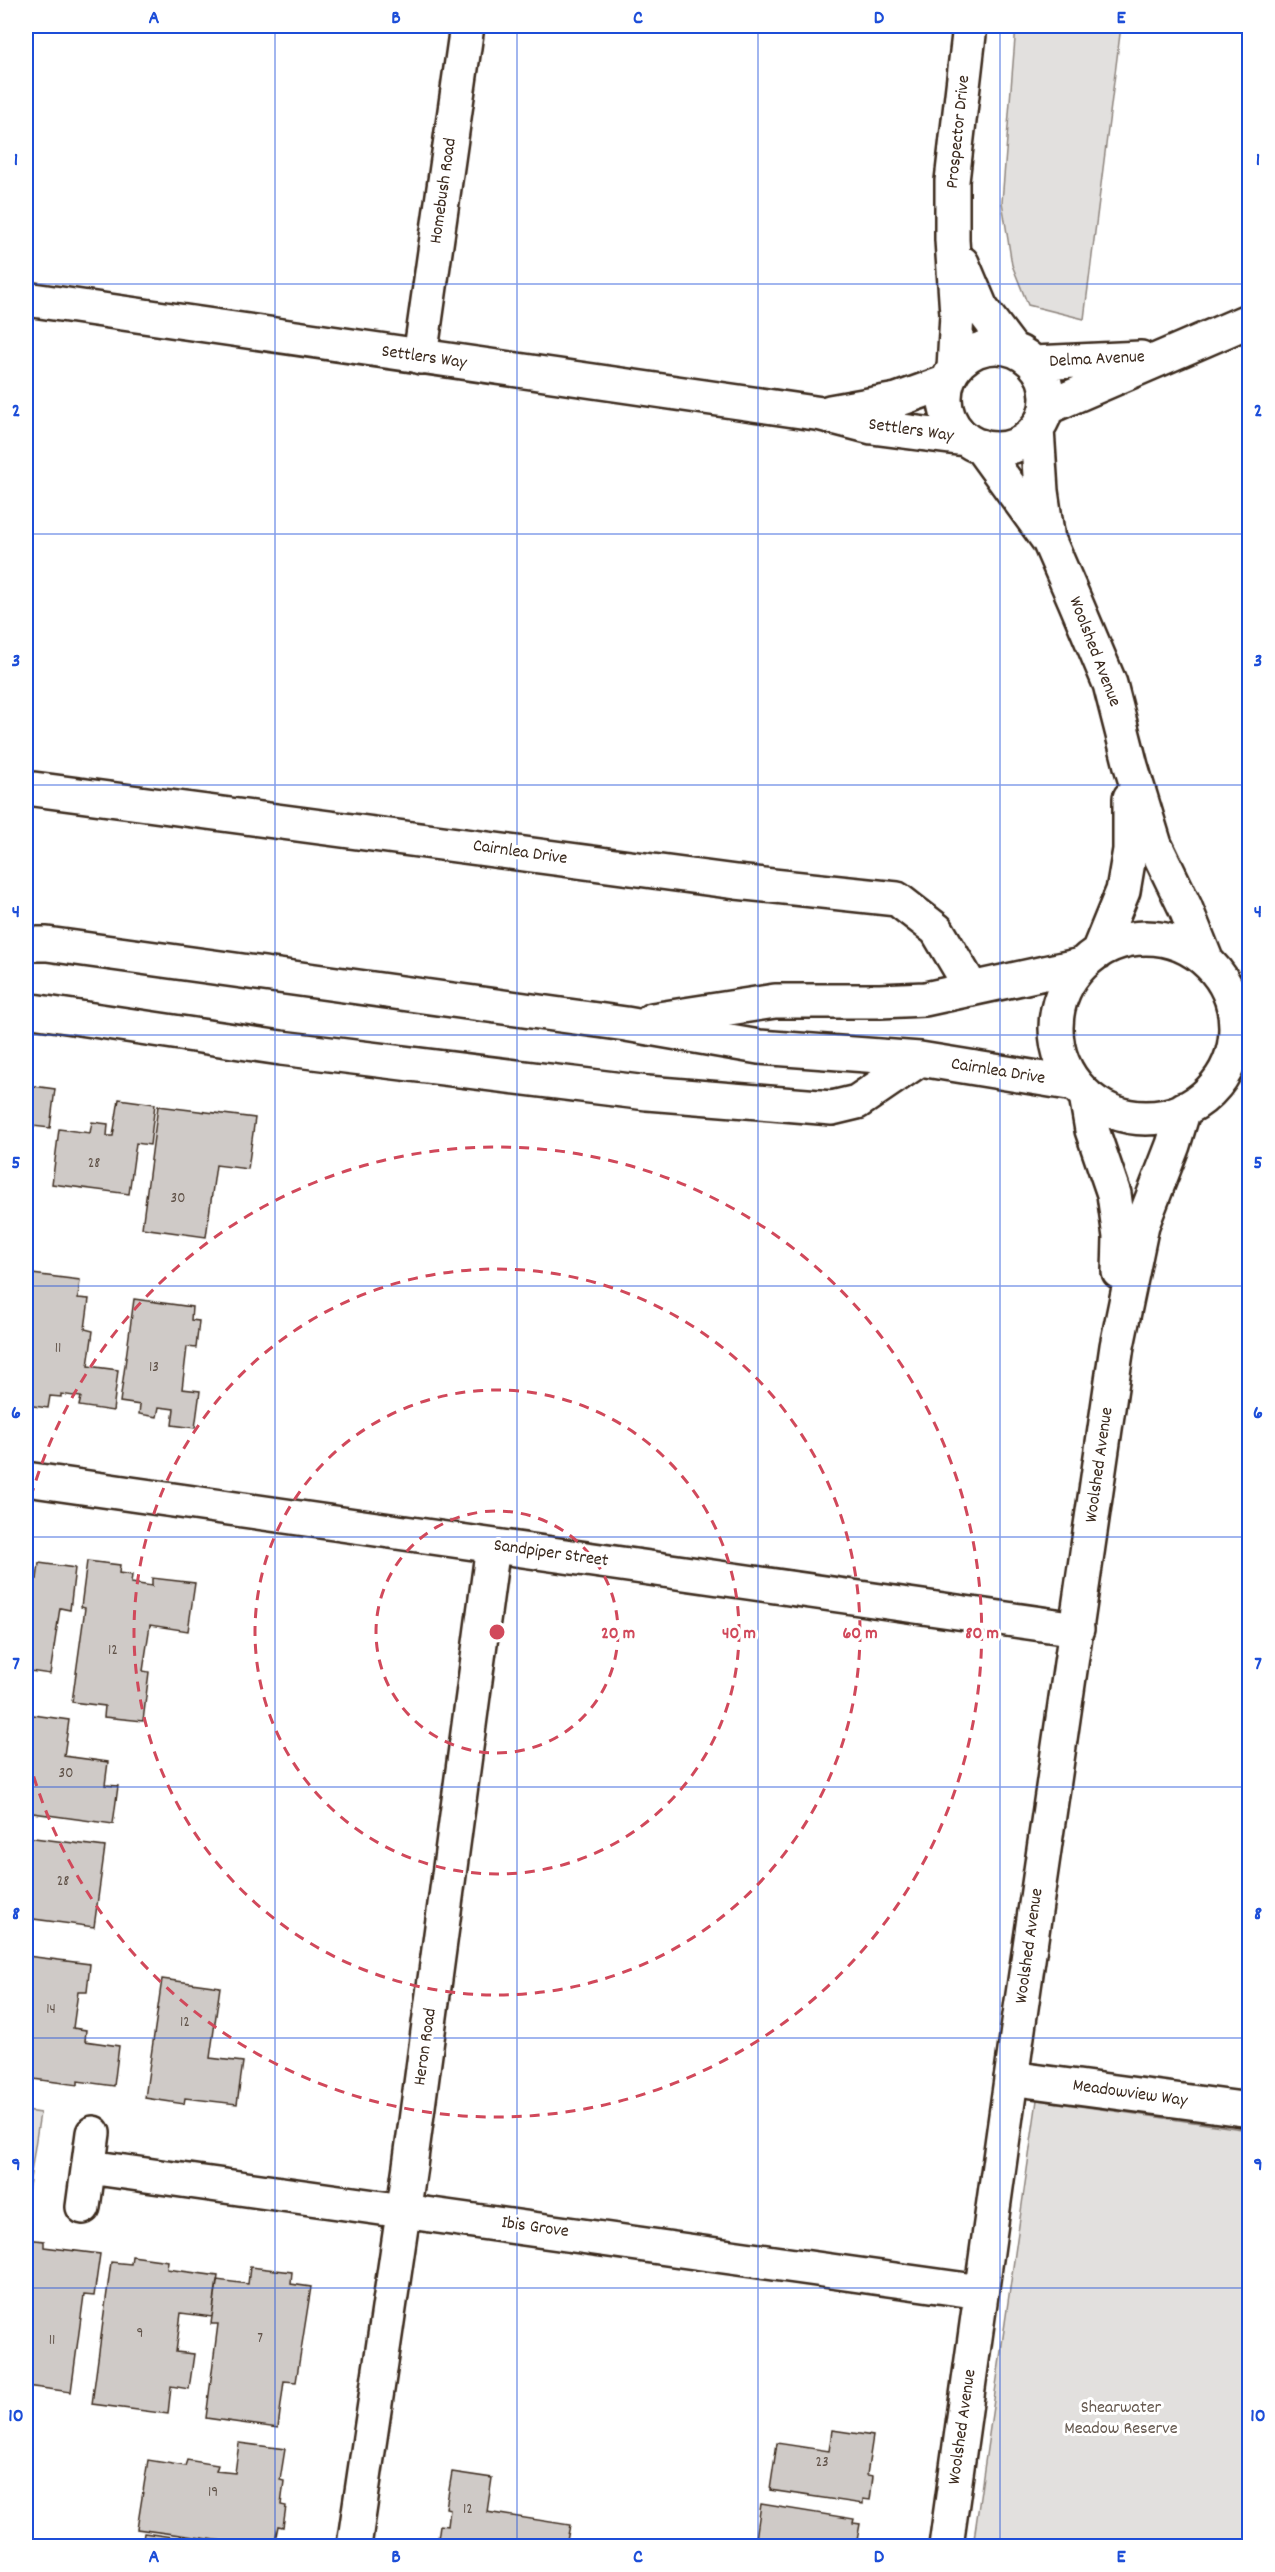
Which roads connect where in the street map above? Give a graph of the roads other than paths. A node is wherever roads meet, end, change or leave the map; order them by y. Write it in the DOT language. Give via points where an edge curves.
graph roads {
  1 [pos="467,26"];
  2 [pos="970,26"];
  3 [pos="952,240"];
  4 [pos="26,299"];
  5 [pos="1250,320"];
  6 [pos="1023,356"];
  7 [pos="420,357"];
  8 [pos="1161,357"];
  9 [pos="950,376"];
  10 [pos="822,414"];
  11 [pos="1041,419"];
  12 [pos="973,442"];
  13 [pos="1048,541"];
  14 [pos="1131,766"];
  15 [pos="26,788"];
  16 [pos="33,942"];
  17 [pos="1089,958"];
  18 [pos="1226,977"];
  19 [pos="972,989"];
  20 [pos="26,1010"];
  21 [pos="626,1024"];
  22 [pos="920,1059"];
  23 [pos="1250,1080"];
  24 [pos="1214,1087"];
  25 [pos="1081,1090"];
  26 [pos="1184,1109"];
  27 [pos="1117,1346"];
  28 [pos="26,1479"];
  29 [pos="493,1546"];
  30 [pos="1077,1629"];
  31 [pos="1011,2078"];
  32 [pos="1250,2110"];
  33 [pos="93,2133"];
  34 [pos="89,2167"];
  35 [pos="83,2207"];
  36 [pos="404,2210"];
  37 [pos="981,2292"];
  38 [pos="354,2547"];
  39 [pos="946,2547"];
  1 -- 7 [label="street, Homebush Road"];
  2 -- 3 [label="street, Prospector Drive" via="952,181"];
  3 -- 6 [label="street, Prospector Drive" via="981,308"];
  3 -- 9 [label="street, Prospector Drive" via="957,314"];
  4 -- 7 [label="street, Settlers Way"];
  5 -- 8 [label="street, Delma Avenue"];
  6 -- 8 [label="street, Delma Avenue"];
  6 -- 9 [label="street" via="995,347 979,349 965,357"];
  6 -- 11 [label="street" via="1043,377 1047,392"];
  7 -- 10 [label="street, Settlers Way"];
  8 -- 11 [label="street, Delma Avenue"];
  9 -- 10 [label="street, Settlers Way" via="897,400"];
  9 -- 12 [label="street" via="944,398 947,413 954,427"];
  10 -- 12 [label="street, Settlers Way" via="872,427"];
  11 -- 12 [label="street" via="1025,439 1011,446 996,449"];
  11 -- 13 [label="street, Woolshed Avenue" via="1041,491"];
  12 -- 13 [label="street, Woolshed Avenue"];
  13 -- 14 [label="street, Woolshed Avenue" via="1110,684"];
  14 -- 17 [label="street, Woolshed Avenue" via="1130,850 1123,891"];
  14 -- 18 [label="street, Woolshed Avenue" via="1155,845"];
  15 -- 19 [label="street, Cairnlea Drive" via="724,880 897,898 937,930"];
  16 -- 21 [label="street, Cairnlea Drive"];
  17 -- 18 [label="street" via="1125,940 1154,938 1182,946"];
  17 -- 19 [label="street, Cairnlea Drive"];
  17 -- 25 [label="street" via="1065,987 1057,1011 1055,1036 1062,1062"];
  18 -- 24 [label="street" via="1236,1035 1229,1063"];
  19 -- 21 [label="street, Cairnlea Drive" via="925,999 775,1001"];
  20 -- 22 [label="street" via="281,1048 647,1094 832,1108 857,1102"];
  21 -- 22 [label="street, Cairnlea Drive" via="759,1047"];
  22 -- 25 [label="street, Cairnlea Drive"];
  23 -- 24 [label="street"];
  24 -- 26 [label="street"];
  25 -- 26 [label="street" via="1108,1110 1133,1117 1159,1117"];
  25 -- 27 [label="street, Woolshed Avenue" via="1114,1194 1119,1237"];
  26 -- 27 [label="street, Woolshed Avenue" via="1142,1225"];
  27 -- 30 [label="street, Woolshed Avenue"];
  28 -- 29 [label="street, Sandpiper Street"];
  29 -- 30 [label="street, Sandpiper Street"];
  29 -- 36 [label="street, Heron Road"];
  30 -- 31 [label="street, Woolshed Avenue"];
  31 -- 32 [label="street, Meadowview Way"];
  31 -- 37 [label="street, Woolshed Avenue"];
  33 -- 34 [label="street"];
  34 -- 35 [label="street"];
  34 -- 36 [label="street, Ibis Grove"];
  36 -- 37 [label="street, Ibis Grove"];
  36 -- 38 [label="street, Heron Road"];
  37 -- 39 [label="street, Woolshed Avenue"];
}
